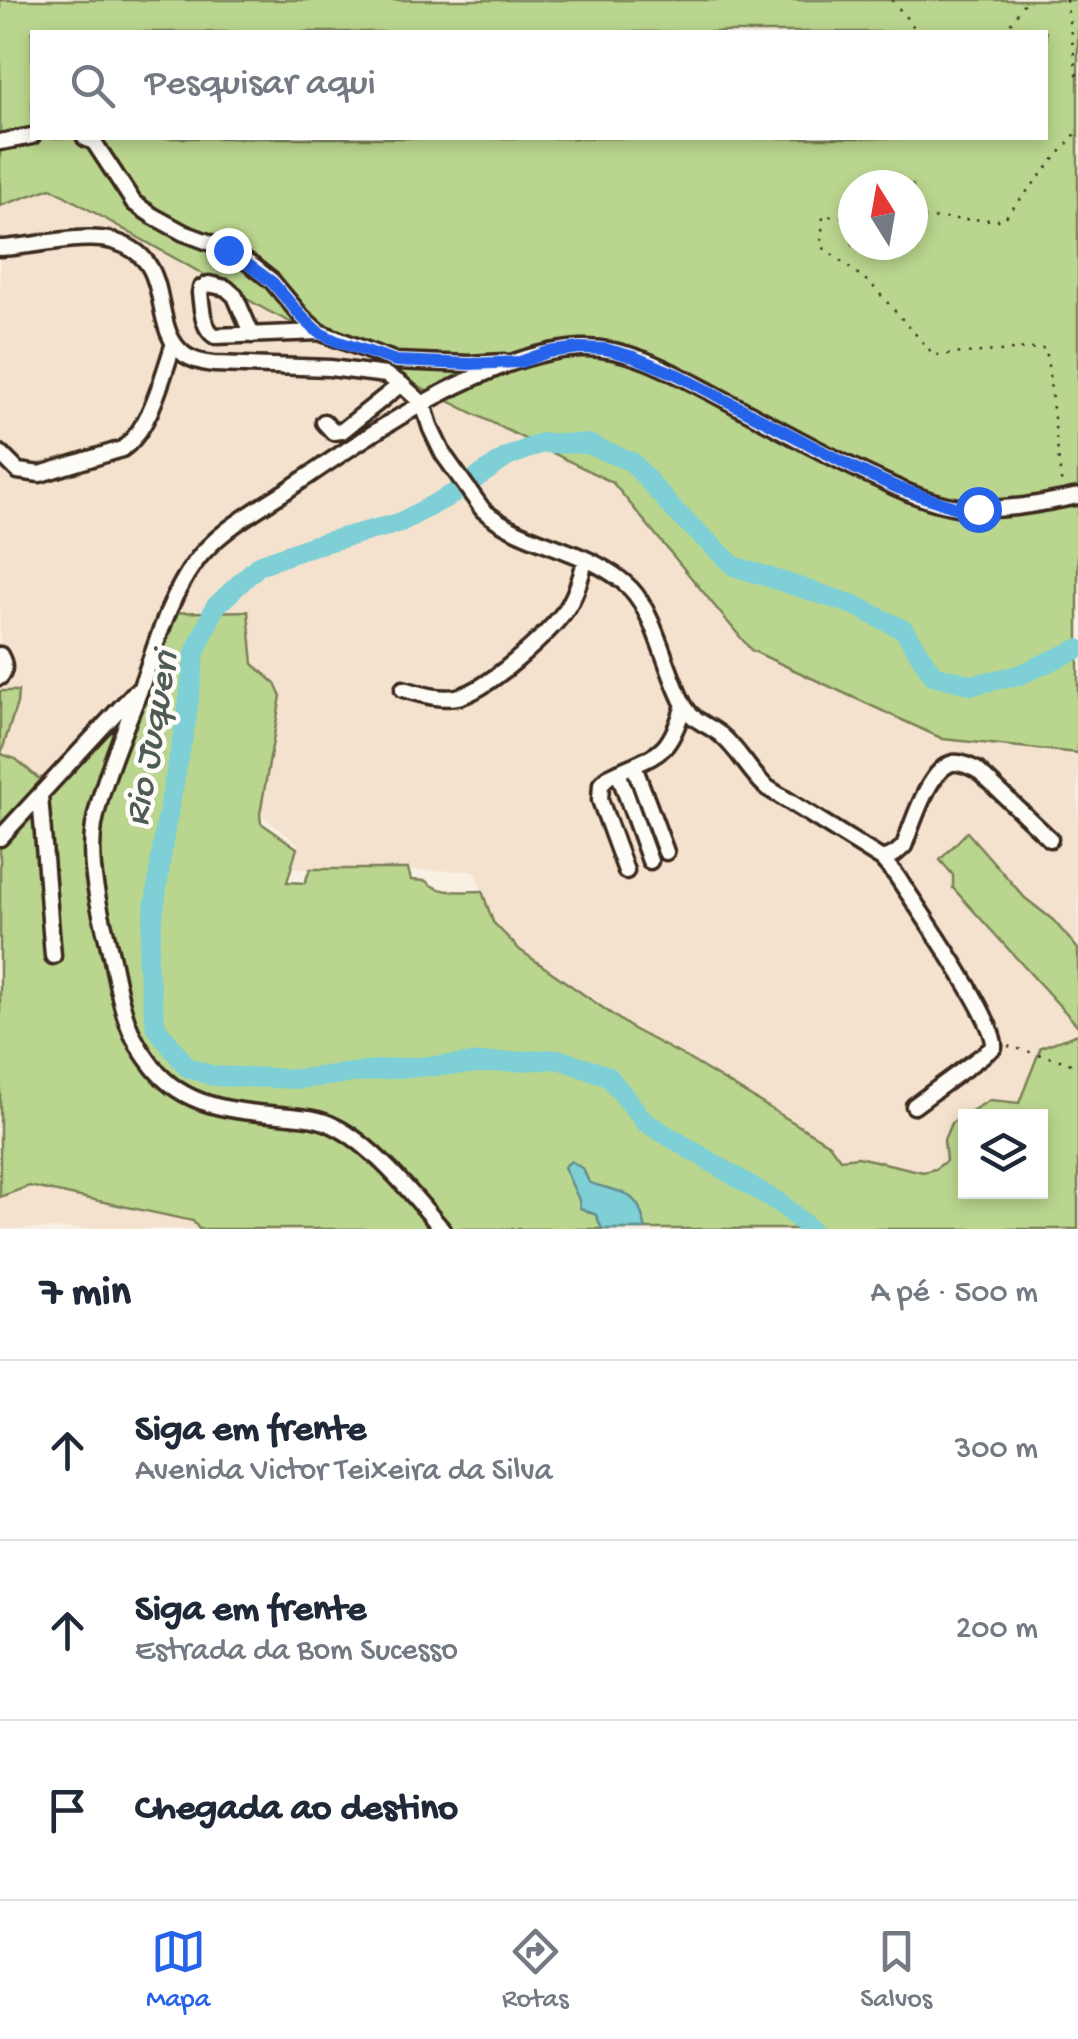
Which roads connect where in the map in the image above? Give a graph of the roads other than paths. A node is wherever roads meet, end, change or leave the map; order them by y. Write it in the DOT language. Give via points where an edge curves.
graph roads {
  1 [pos="30,136"];
  2 [pos="90,140"];
  3 [pos="0,142"];
  4 [pos="0,248"];
  5 [pos="318,332"];
  6 [pos="252,335"];
  7 [pos="174,343"];
  8 [pos="396,361"];
  9 [pos="520,362"];
  10 [pos="386,375"];
  11 [pos="400,384"];
  12 [pos="423,404"];
  13 [pos="324,422"];
  14 [pos="0,452"];
  15 [pos="1071,498"];
  16 [pos="584,560"];
  17 [pos="0,655"];
  18 [pos="0,677"];
  19 [pos="142,684"];
  20 [pos="403,690"];
  21 [pos="684,705"];
  22 [pos="634,766"];
  23 [pos="618,772"];
  24 [pos="40,796"];
  25 [pos="0,838"];
  26 [pos="1050,838"];
  27 [pos="666,852"];
  28 [pos="882,859"];
  29 [pos="650,861"];
  30 [pos="626,870"];
  31 [pos="53,956"];
  32 [pos="914,1106"];
  33 [pos="442,1229"];
  1 -- 3 [label="street"];
  2 -- 5 [label="street" via="134,203 253,266"];
  4 -- 7 [label="street" via="90,238 132,248 150,265"];
  5 -- 6 [label="street"];
  5 -- 8 [label="street"];
  7 -- 10 [label="street" via="198,362"];
  7 -- 14 [label="street" via="142,426 122,450 40,474 18,471"];
  8 -- 9 [label="street"];
  8 -- 10 [label="street"];
  9 -- 12 [label="street"];
  9 -- 15 [label="street" via="580,348 634,357 854,468 954,507"];
  10 -- 11 [label="street"];
  11 -- 12 [label="street"];
  11 -- 13 [label="street" via="342,430 333,432"];
  12 -- 16 [label="street" via="442,454 484,510"];
  12 -- 19 [label="street" via="215,542 194,563 168,611"];
  16 -- 20 [label="street" via="565,611 485,685 439,699"];
  16 -- 21 [label="street" via="634,592"];
  17 -- 18 [label="street"];
  19 -- 24 [label="street"];
  19 -- 33 [label="street" via="111,764 92,851 134,1038 168,1084 186,1096 212,1107 309,1118 355,1138"];
  21 -- 22 [label="street" via="664,750"];
  21 -- 28 [label="street" via="725,738 766,787"];
  22 -- 23 [label="street"];
  22 -- 27 [label="street"];
  23 -- 29 [label="street"];
  23 -- 30 [label="street" via="602,784 600,800"];
  24 -- 25 [label="street"];
  24 -- 31 [label="street"];
  26 -- 28 [label="street" via="977,770 953,764 931,782 904,846"];
  28 -- 32 [label="street" via="980,1006 995,1042"];
}
